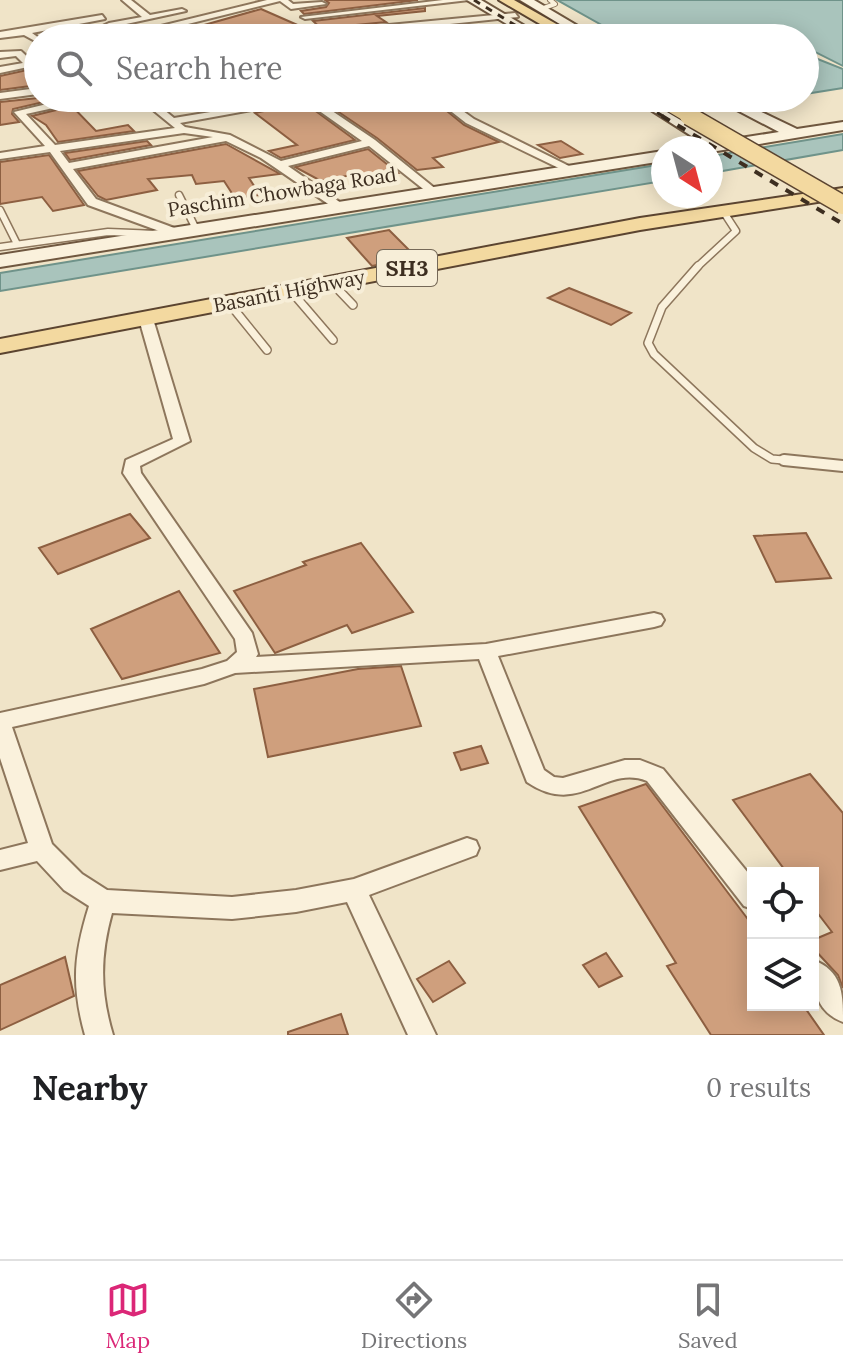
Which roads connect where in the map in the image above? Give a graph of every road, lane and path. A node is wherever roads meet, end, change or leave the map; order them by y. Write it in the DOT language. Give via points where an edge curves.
graph roads {
  1 [pos="126,0"];
  2 [pos="168,0"];
  3 [pos="243,0"];
  4 [pos="277,0"];
  5 [pos="284,0"];
  6 [pos="366,0"];
  7 [pos="465,0"];
  8 [pos="473,0"];
  9 [pos="488,0"];
  10 [pos="505,0"];
  11 [pos="526,0"];
  12 [pos="358,1"];
  13 [pos="254,2"];
  14 [pos="320,2"];
  15 [pos="334,3"];
  16 [pos="546,4"];
  17 [pos="295,7"];
  18 [pos="378,9"];
  19 [pos="180,11"];
  20 [pos="508,15"];
  21 [pos="147,17"];
  22 [pos="305,17"];
  23 [pos="52,24"];
  24 [pos="110,24"];
  25 [pos="120,24"];
  26 [pos="173,24"];
  27 [pos="317,24"];
  28 [pos="425,24"];
  29 [pos="520,24"];
  30 [pos="527,24"];
  31 [pos="549,24"];
  32 [pos="574,24"];
  33 [pos="24,32"];
  34 [pos="0,38"];
  35 [pos="18,53"];
  36 [pos="0,55"];
  37 [pos="24,58"];
  38 [pos="24,68"];
  39 [pos="0,70"];
  40 [pos="24,93"];
  41 [pos="0,96"];
  42 [pos="24,111"];
  43 [pos="161,112"];
  44 [pos="223,112"];
  45 [pos="327,112"];
  46 [pos="458,112"];
  47 [pos="660,112"];
  48 [pos="683,112"];
  49 [pos="705,112"];
  50 [pos="750,112"];
  51 [pos="172,121"];
  52 [pos="843,126"];
  53 [pos="184,130"];
  54 [pos="792,132"];
  55 [pos="696,136"];
  56 [pos="230,137"];
  57 [pos="371,142"];
  58 [pos="723,145"];
  59 [pos="53,149"];
  60 [pos="0,156"];
  61 [pos="651,158"];
  62 [pos="277,165"];
  63 [pos="66,167"];
  64 [pos="571,170"];
  65 [pos="431,190"];
  66 [pos="843,191"];
  67 [pos="179,195"];
  68 [pos="815,198"];
  69 [pos="843,205"];
  70 [pos="337,206"];
  71 [pos="0,210"];
  72 [pos="723,211"];
  73 [pos="843,214"];
  74 [pos="196,229"];
  75 [pos="167,233"];
  76 [pos="17,244"];
  77 [pos="0,247"];
  78 [pos="0,261"];
  79 [pos="332,283"];
  80 [pos="291,291"];
  81 [pos="229,303"];
  82 [pos="353,305"];
  83 [pos="146,319"];
  84 [pos="333,340"];
  85 [pos="0,346"];
  86 [pos="267,350"];
  87 [pos="843,466"];
  88 [pos="654,620"];
  89 [pos="486,651"];
  90 [pos="234,666"];
  91 [pos="0,723"];
  92 [pos="467,848"];
  93 [pos="42,850"];
  94 [pos="0,860"];
  95 [pos="354,890"];
  96 [pos="747,890"];
  97 [pos="103,901"];
  98 [pos="819,979"];
  99 [pos="843,1009"];
  100 [pos="99,1035"];
  101 [pos="422,1035"];
  1 -- 21 [label="street"];
  2 -- 19 [label="street"];
  3 -- 19 [label="street"];
  4 -- 13 [label="street"];
  5 -- 17 [label="street"];
  6 -- 12 [label="street"];
  6 -- 18 [label="street"];
  7 -- 18 [label="street"];
  8 -- 20 [label="street"];
  9 -- 20 [label="main road"];
  10 -- 31 [label="main road"];
  11 -- 16 [label="street"];
  13 -- 26 [label="street"];
  14 -- 15 [label="street"];
  14 -- 17 [label="street"];
  16 -- 32 [label="street"];
  17 -- 22 [label="street"];
  18 -- 22 [label="street"];
  19 -- 21 [label="street"];
  20 -- 28 [label="street"];
  20 -- 29 [label="street"];
  20 -- 30 [label="main road"];
  21 -- 25 [label="street"];
  22 -- 27 [label="street"];
  23 -- 24 [label="street" via="98,14"];
  33 -- 34 [label="street"];
  34 -- 35 [label="street"];
  35 -- 36 [label="street"];
  35 -- 37 [label="street"];
  38 -- 39 [label="street"];
  40 -- 41 [label="street"];
  42 -- 59 [label="street" via="19,112"];
  43 -- 51 [label="street"];
  44 -- 51 [label="street"];
  45 -- 57 [label="street"];
  46 -- 64 [label="street"];
  47 -- 55 [label="street"];
  48 -- 69 [label="main road, bridge"];
  49 -- 66 [label="main road"];
  50 -- 54 [label="street"];
  51 -- 53 [label="street"];
  52 -- 54 [label="street"];
  53 -- 56 [label="street"];
  53 -- 59 [label="street"];
  54 -- 58 [label="street"];
  56 -- 62 [label="street"];
  56 -- 63 [label="street"];
  57 -- 62 [label="street"];
  57 -- 65 [label="street"];
  59 -- 60 [label="street"];
  59 -- 63 [label="street"];
  61 -- 64 [label="street, Paschim Chowbaga Road"];
  62 -- 70 [label="street"];
  63 -- 75 [label="street" via="92,202"];
  64 -- 65 [label="street, Paschim Chowbaga Road"];
  65 -- 70 [label="street, Paschim Chowbaga Road"];
  66 -- 68 [label="main road, SH3"];
  67 -- 74 [label="lane"];
  68 -- 72 [label="main road, Basanti Highway / SH3"];
  68 -- 73 [label="main road"];
  70 -- 74 [label="street, Paschim Chowbaga Road"];
  71 -- 76 [label="lane"];
  72 -- 79 [label="main road, Basanti Highway / SH3"];
  72 -- 87 [label="lane" via="736,231 661,306 648,343 754,448 772,459"];
  74 -- 75 [label="street, Paschim Chowbaga Road"];
  75 -- 76 [label="lane" via="108,232"];
  75 -- 78 [label="street, Paschim Chowbaga Road"];
  76 -- 77 [label="lane"];
  79 -- 80 [label="main road, Basanti Highway / SH3"];
  79 -- 82 [label="lane"];
  80 -- 81 [label="main road, Basanti Highway / SH3"];
  80 -- 84 [label="lane"];
  81 -- 83 [label="main road, Basanti Highway / SH3"];
  81 -- 86 [label="lane"];
  83 -- 85 [label="main road, Basanti Highway / SH3"];
  83 -- 90 [label="street" via="182,441 132,464 132,473 245,638 248,654"];
  88 -- 89 [label="street"];
  89 -- 90 [label="street"];
  89 -- 96 [label="street" via="535,776 543,784 568,788 627,768 646,769"];
  90 -- 91 [label="street"];
  91 -- 93 [label="street"];
  92 -- 95 [label="street"];
  93 -- 94 [label="street"];
  93 -- 97 [label="street" via="73,882"];
  95 -- 97 [label="street" via="232,908"];
  95 -- 101 [label="street"];
  97 -- 100 [label="street" via="87,966 87,996"];
  98 -- 99 [label="street"];
}
